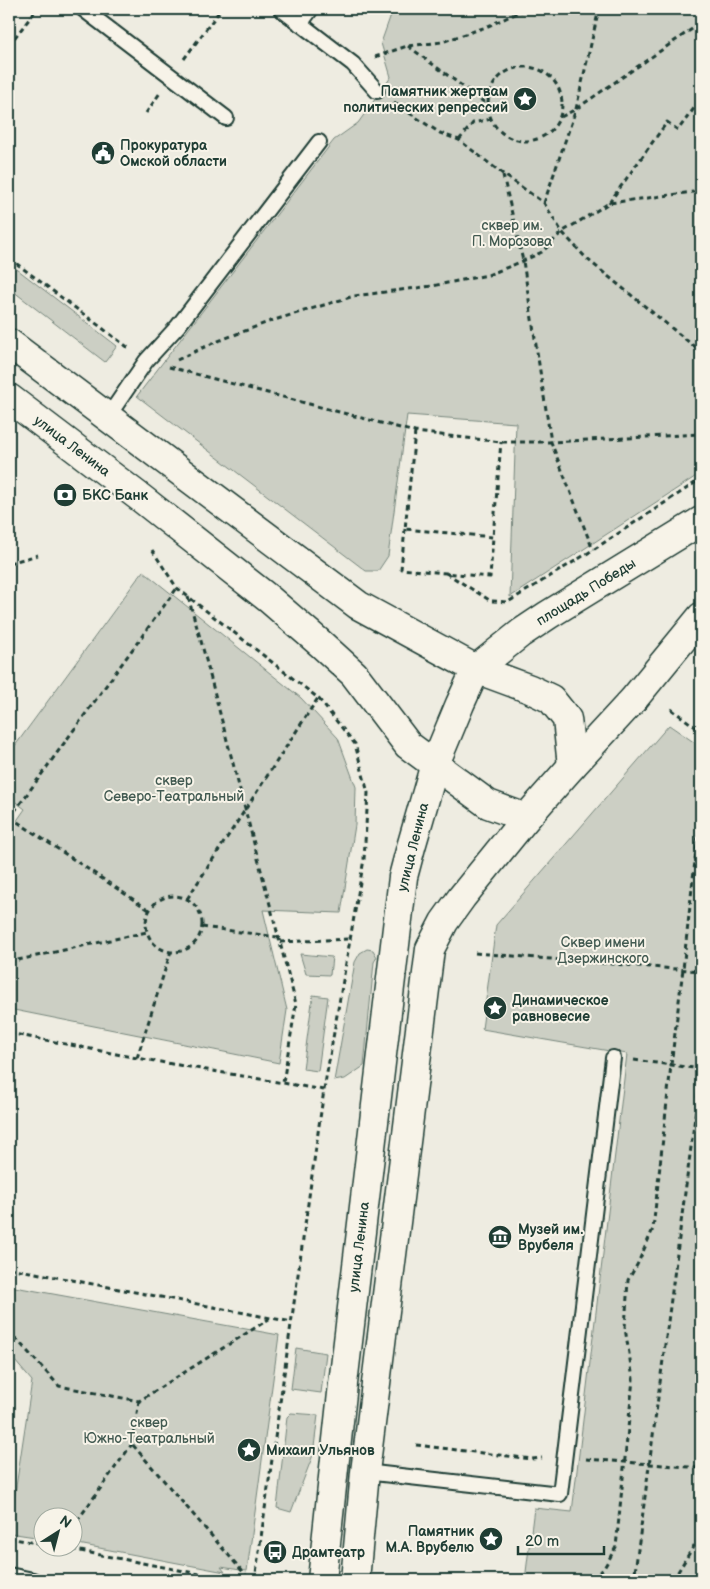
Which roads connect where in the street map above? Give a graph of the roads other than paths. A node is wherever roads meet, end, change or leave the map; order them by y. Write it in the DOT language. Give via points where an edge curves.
graph roads {
  1 [pos="83,9"];
  2 [pos="281,9"];
  3 [pos="311,9"];
  4 [pos="300,24"];
  5 [pos="376,91"];
  6 [pos="226,118"];
  7 [pos="319,142"];
  8 [pos="9,343"];
  9 [pos="9,398"];
  10 [pos="107,418"];
  11 [pos="81,453"];
  12 [pos="701,521"];
  13 [pos="701,617"];
  14 [pos="476,669"];
  15 [pos="571,753"];
  16 [pos="435,764"];
  17 [pos="526,818"];
  18 [pos="613,1058"];
  19 [pos="366,1472"];
  20 [pos="9,1575"];
  21 [pos="33,1580"];
  22 [pos="322,1580"];
  23 [pos="355,1580"];
  1 -- 6 [label="lane"];
  2 -- 4 [label="lane"];
  3 -- 4 [label="lane"];
  4 -- 5 [label="lane" via="353,64"];
  7 -- 10 [label="lane"];
  8 -- 10 [label="main road"];
  9 -- 11 [label="main road, улица Ленина"];
  10 -- 11 [label="main road"];
  10 -- 14 [label="main road" via="358,605"];
  11 -- 16 [label="main road, улица Ленина" via="321,644 354,674 408,744"];
  12 -- 14 [label="main road, площадь Победы" via="522,633"];
  13 -- 15 [label="main road" via="634,700"];
  14 -- 15 [label="main road" via="550,699 567,719"];
  14 -- 16 [label="main road, площадь Победы"];
  15 -- 17 [label="main road"];
  16 -- 17 [label="main road" via="488,804"];
  16 -- 22 [label="main road, улица Ленина" via="404,877"];
  17 -- 19 [label="main road" via="462,897 430,949"];
  18 -- 19 [label="lane" via="560,1494"];
  19 -- 23 [label="main road"];
  20 -- 21 [label="lane"];
}
